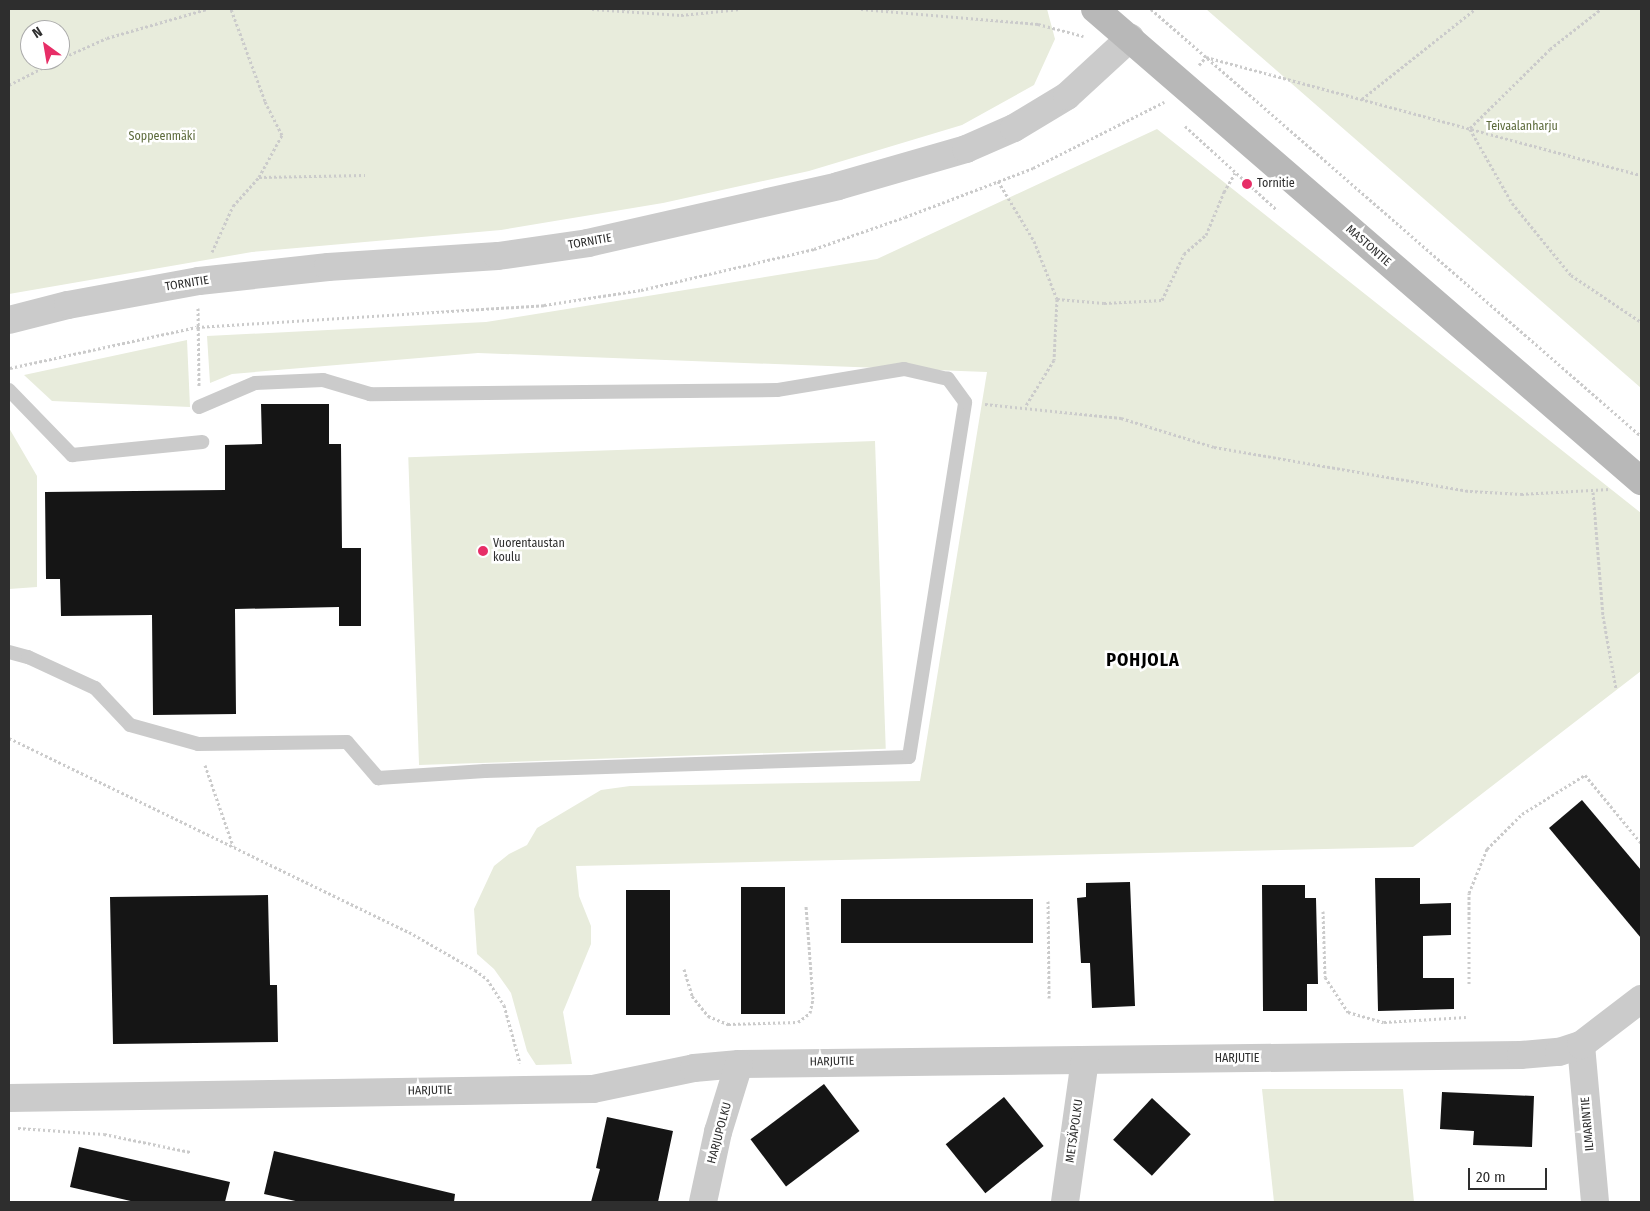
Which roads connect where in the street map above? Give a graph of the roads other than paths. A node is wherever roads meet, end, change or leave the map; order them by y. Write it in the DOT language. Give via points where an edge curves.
graph roads {
  1 [pos="1095,9"];
  2 [pos="1125,43"];
  3 [pos="9,320"];
  4 [pos="9,390"];
  5 [pos="199,407"];
  6 [pos="202,442"];
  7 [pos="1641,482"];
  8 [pos="9,652"];
  9 [pos="1641,999"];
  10 [pos="1581,1045"];
  11 [pos="1085,1060"];
  12 [pos="739,1064"];
  13 [pos="9,1098"];
  14 [pos="704,1202"];
  15 [pos="1065,1202"];
  16 [pos="1596,1202"];
  1 -- 2 [label="main road, MASTONTIE"];
  2 -- 3 [label="street, TORNITIE" via="1067,96 1014,128 966,149 876,177 588,243 498,256 199,281 68,305"];
  2 -- 7 [label="main road, MASTONTIE"];
  4 -- 6 [label="lane" via="72,455"];
  5 -- 8 [label="lane" via="255,383 323,380 370,394 777,390 904,368 948,379 964,402 909,757 485,771 378,778 347,742 198,744 130,724 94,688 28,657"];
  9 -- 10 [label="street, HARJUTIE"];
  10 -- 11 [label="street, HARJUTIE" via="1559,1052 1520,1055"];
  10 -- 16 [label="street, ILMARINTIE"];
  11 -- 12 [label="street, HARJUTIE"];
  11 -- 15 [label="street, METSÄPOLKU"];
  12 -- 13 [label="street, HARJUTIE" via="694,1068 594,1089"];
  12 -- 14 [label="street, HARJUPOLKU" via="718,1132"];
}
